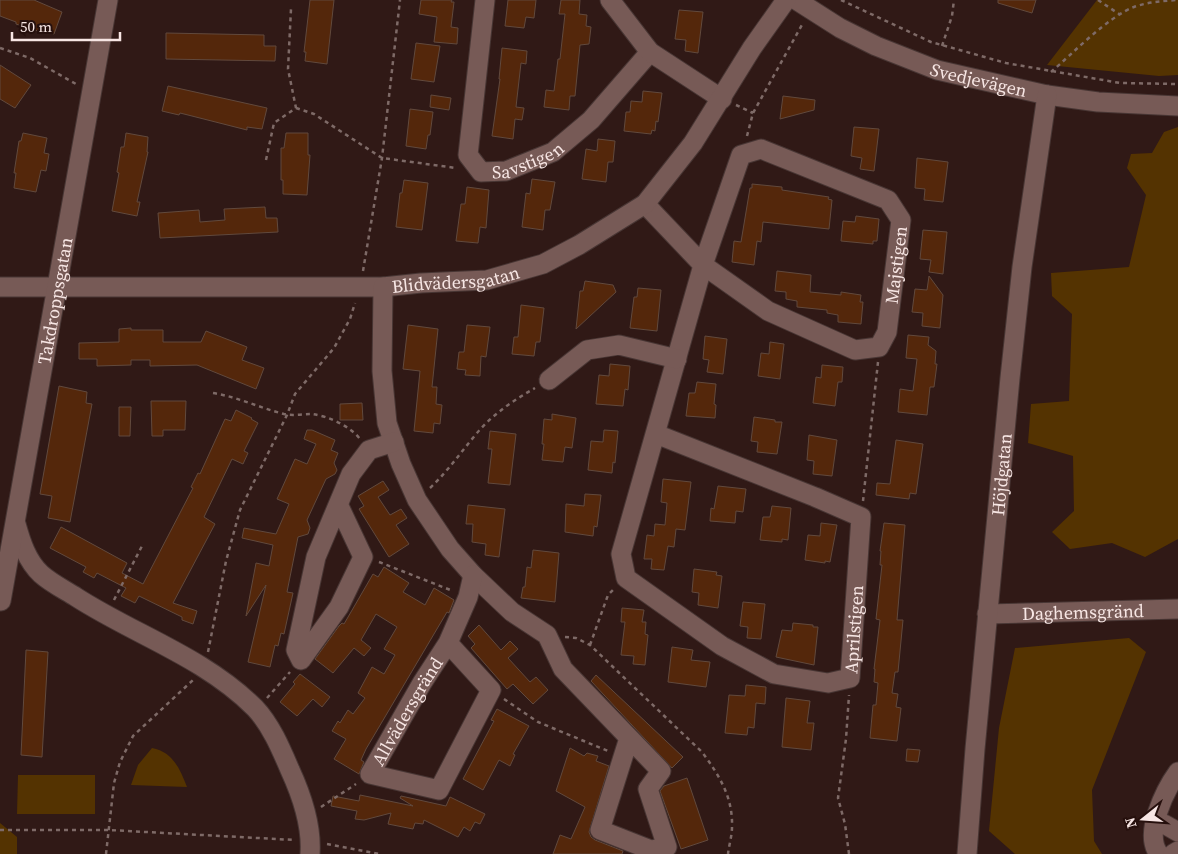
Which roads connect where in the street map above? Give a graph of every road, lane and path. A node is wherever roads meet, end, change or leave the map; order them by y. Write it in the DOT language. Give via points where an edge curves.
graph roads {
  1 [pos="108,0"];
  2 [pos="400,0"];
  3 [pos="485,0"];
  4 [pos="610,0"];
  5 [pos="786,0"];
  6 [pos="841,0"];
  7 [pos="954,0"];
  8 [pos="1098,0"];
  9 [pos="1177,0"];
  10 [pos="803,5"];
  11 [pos="291,9"];
  12 [pos="1119,14"];
  13 [pos="942,46"];
  14 [pos="0,48"];
  15 [pos="650,52"];
  16 [pos="1051,72"];
  17 [pos="1178,84"];
  18 [pos="92,94"];
  19 [pos="1047,95"];
  20 [pos="722,99"];
  21 [pos="1178,106"];
  22 [pos="296,108"];
  23 [pos="741,155"];
  24 [pos="382,158"];
  25 [pos="266,160"];
  26 [pos="475,164"];
  27 [pos="645,204"];
  28 [pos="703,265"];
  29 [pos="58,286"];
  30 [pos="360,286"];
  31 [pos="0,287"];
  32 [pos="383,287"];
  33 [pos="879,347"];
  34 [pos="677,359"];
  35 [pos="549,380"];
  36 [pos="213,393"];
  37 [pos="287,415"];
  38 [pos="656,434"];
  39 [pos="394,442"];
  40 [pos="369,450"];
  41 [pos="417,500"];
  42 [pos="338,506"];
  43 [pos="861,517"];
  44 [pos="15,521"];
  45 [pos="142,546"];
  46 [pos="363,556"];
  47 [pos="472,575"];
  48 [pos="626,578"];
  49 [pos="468,597"];
  50 [pos="1,601"];
  51 [pos="1178,609"];
  52 [pos="987,614"];
  53 [pos="106,615"];
  54 [pos="547,635"];
  55 [pos="448,643"];
  56 [pos="590,645"];
  57 [pos="301,660"];
  58 [pos="204,666"];
  59 [pos="850,678"];
  60 [pos="491,690"];
  61 [pos="256,709"];
  62 [pos="629,738"];
  63 [pos="623,758"];
  64 [pos="1178,772"];
  65 [pos="370,774"];
  66 [pos="307,816"];
  67 [pos="1155,822"];
  68 [pos="0,830"];
  69 [pos="110,830"];
  70 [pos="1178,832"];
  71 [pos="311,848"];
  72 [pos="1178,851"];
  73 [pos="106,854"];
  74 [pos="380,854"];
  75 [pos="728,854"];
  76 [pos="849,854"];
  77 [pos="967,854"];
  78 [pos="1160,854"];
  79 [pos="1173,854"];
  1 -- 18 [label="street, Takdroppsgatan"];
  2 -- 24 [label="path"];
  3 -- 26 [label="street, Savstigen" via="468,156"];
  4 -- 15 [label="street"];
  5 -- 20 [label="street, Blidvädersgatan"];
  6 -- 13 [label="path"];
  7 -- 13 [label="path"];
  8 -- 12 [label="path"];
  9 -- 12 [label="path" via="1152,2"];
  10 -- 19 [label="street, Svedjevägen" via="876,46 937,70"];
  10 -- 23 [label="path" via="753,113"];
  11 -- 22 [label="path" via="288,69"];
  12 -- 16 [label="path"];
  13 -- 16 [label="path"];
  14 -- 18 [label="path" via="30,58"];
  15 -- 20 [label="street"];
  15 -- 26 [label="street, Savstigen" via="591,120 553,152 506,171 481,172"];
  16 -- 17 [label="path" via="1120,83"];
  18 -- 29 [label="street, Takdroppsgatan"];
  19 -- 21 [label="street, Svedjevägen" via="1098,102"];
  19 -- 52 [label="street, Höjdgatan" via="1022,267"];
  20 -- 27 [label="street, Blidvädersgatan" via="693,143"];
  22 -- 24 [label="path" via="314,114"];
  22 -- 25 [label="path" via="274,123"];
  23 -- 28 [label="street"];
  23 -- 33 [label="street, Majstigen" via="761,149 888,200 901,220 887,332"];
  24 -- 26 [label="path" via="458,168"];
  24 -- 30 [label="path"];
  27 -- 28 [label="street"];
  27 -- 32 [label="street, Blidvädersgatan" via="543,264 488,280"];
  28 -- 33 [label="street" via="768,311 855,350"];
  28 -- 34 [label="street"];
  29 -- 30 [label="street, Blidvädersgatan"];
  29 -- 31 [label="street, Blidvädersgatan"];
  29 -- 44 [label="street, Takdroppsgatan"];
  30 -- 32 [label="street, Blidvädersgatan"];
  30 -- 37 [label="path" via="350,319 334,348 295,394"];
  32 -- 39 [label="street" via="382,371 387,423"];
  33 -- 43 [label="path"];
  34 -- 35 [label="street" via="619,344 587,350"];
  34 -- 38 [label="street"];
  35 -- 41 [label="path" via="511,401 479,431 445,474"];
  36 -- 37 [label="path"];
  37 -- 40 [label="path" via="314,414 337,422 354,432"];
  37 -- 58 [label="path" via="240,510"];
  38 -- 43 [label="street"];
  38 -- 48 [label="street" via="621,554"];
  39 -- 40 [label="street"];
  39 -- 41 [label="street"];
  40 -- 42 [label="street" via="351,474"];
  41 -- 47 [label="street"];
  42 -- 46 [label="street"];
  42 -- 57 [label="street" via="316,557 296,650"];
  43 -- 59 [label="street, Aprilstigen"];
  44 -- 50 [label="street, Takdroppsgatan"];
  44 -- 53 [label="street" via="24,551 41,574"];
  45 -- 53 [label="path"];
  46 -- 49 [label="path"];
  46 -- 57 [label="street" via="339,607"];
  47 -- 49 [label="street, Allvädersgränd"];
  47 -- 54 [label="street" via="512,612"];
  48 -- 56 [label="path" via="608,595"];
  48 -- 59 [label="street, Aprilstigen" via="722,646 774,674 828,683"];
  49 -- 55 [label="street, Allvädersgränd"];
  51 -- 52 [label="street, Daghemsgränd"];
  52 -- 77 [label="street, Höjdgatan"];
  53 -- 58 [label="street"];
  54 -- 56 [label="path" via="576,638"];
  54 -- 62 [label="street" via="563,669"];
  55 -- 60 [label="street, Allvädersgränd"];
  55 -- 65 [label="street, Allvädersgränd"];
  56 -- 75 [label="path" via="702,752 716,771 727,793 732,827"];
  57 -- 61 [label="path"];
  58 -- 61 [label="street"];
  58 -- 69 [label="path" via="133,736 114,783"];
  59 -- 76 [label="path" via="838,798"];
  60 -- 63 [label="path" via="538,722"];
  60 -- 65 [label="street, Allvädersgränd" via="439,790"];
  61 -- 66 [label="street" via="282,752"];
  62 -- 63 [label="street"];
  62 -- 63 [label="street" via="661,771 648,788 667,847 651,850 600,830"];
  64 -- 67 [label="street" via="1167,787"];
  65 -- 66 [label="path"];
  66 -- 71 [label="street"];
  67 -- 70 [label="street"];
  67 -- 78 [label="street" via="1153,841"];
  68 -- 69 [label="path"];
  69 -- 71 [label="path"];
  69 -- 73 [label="path"];
  71 -- 74 [label="path"];
  72 -- 79 [label="street"];
}
